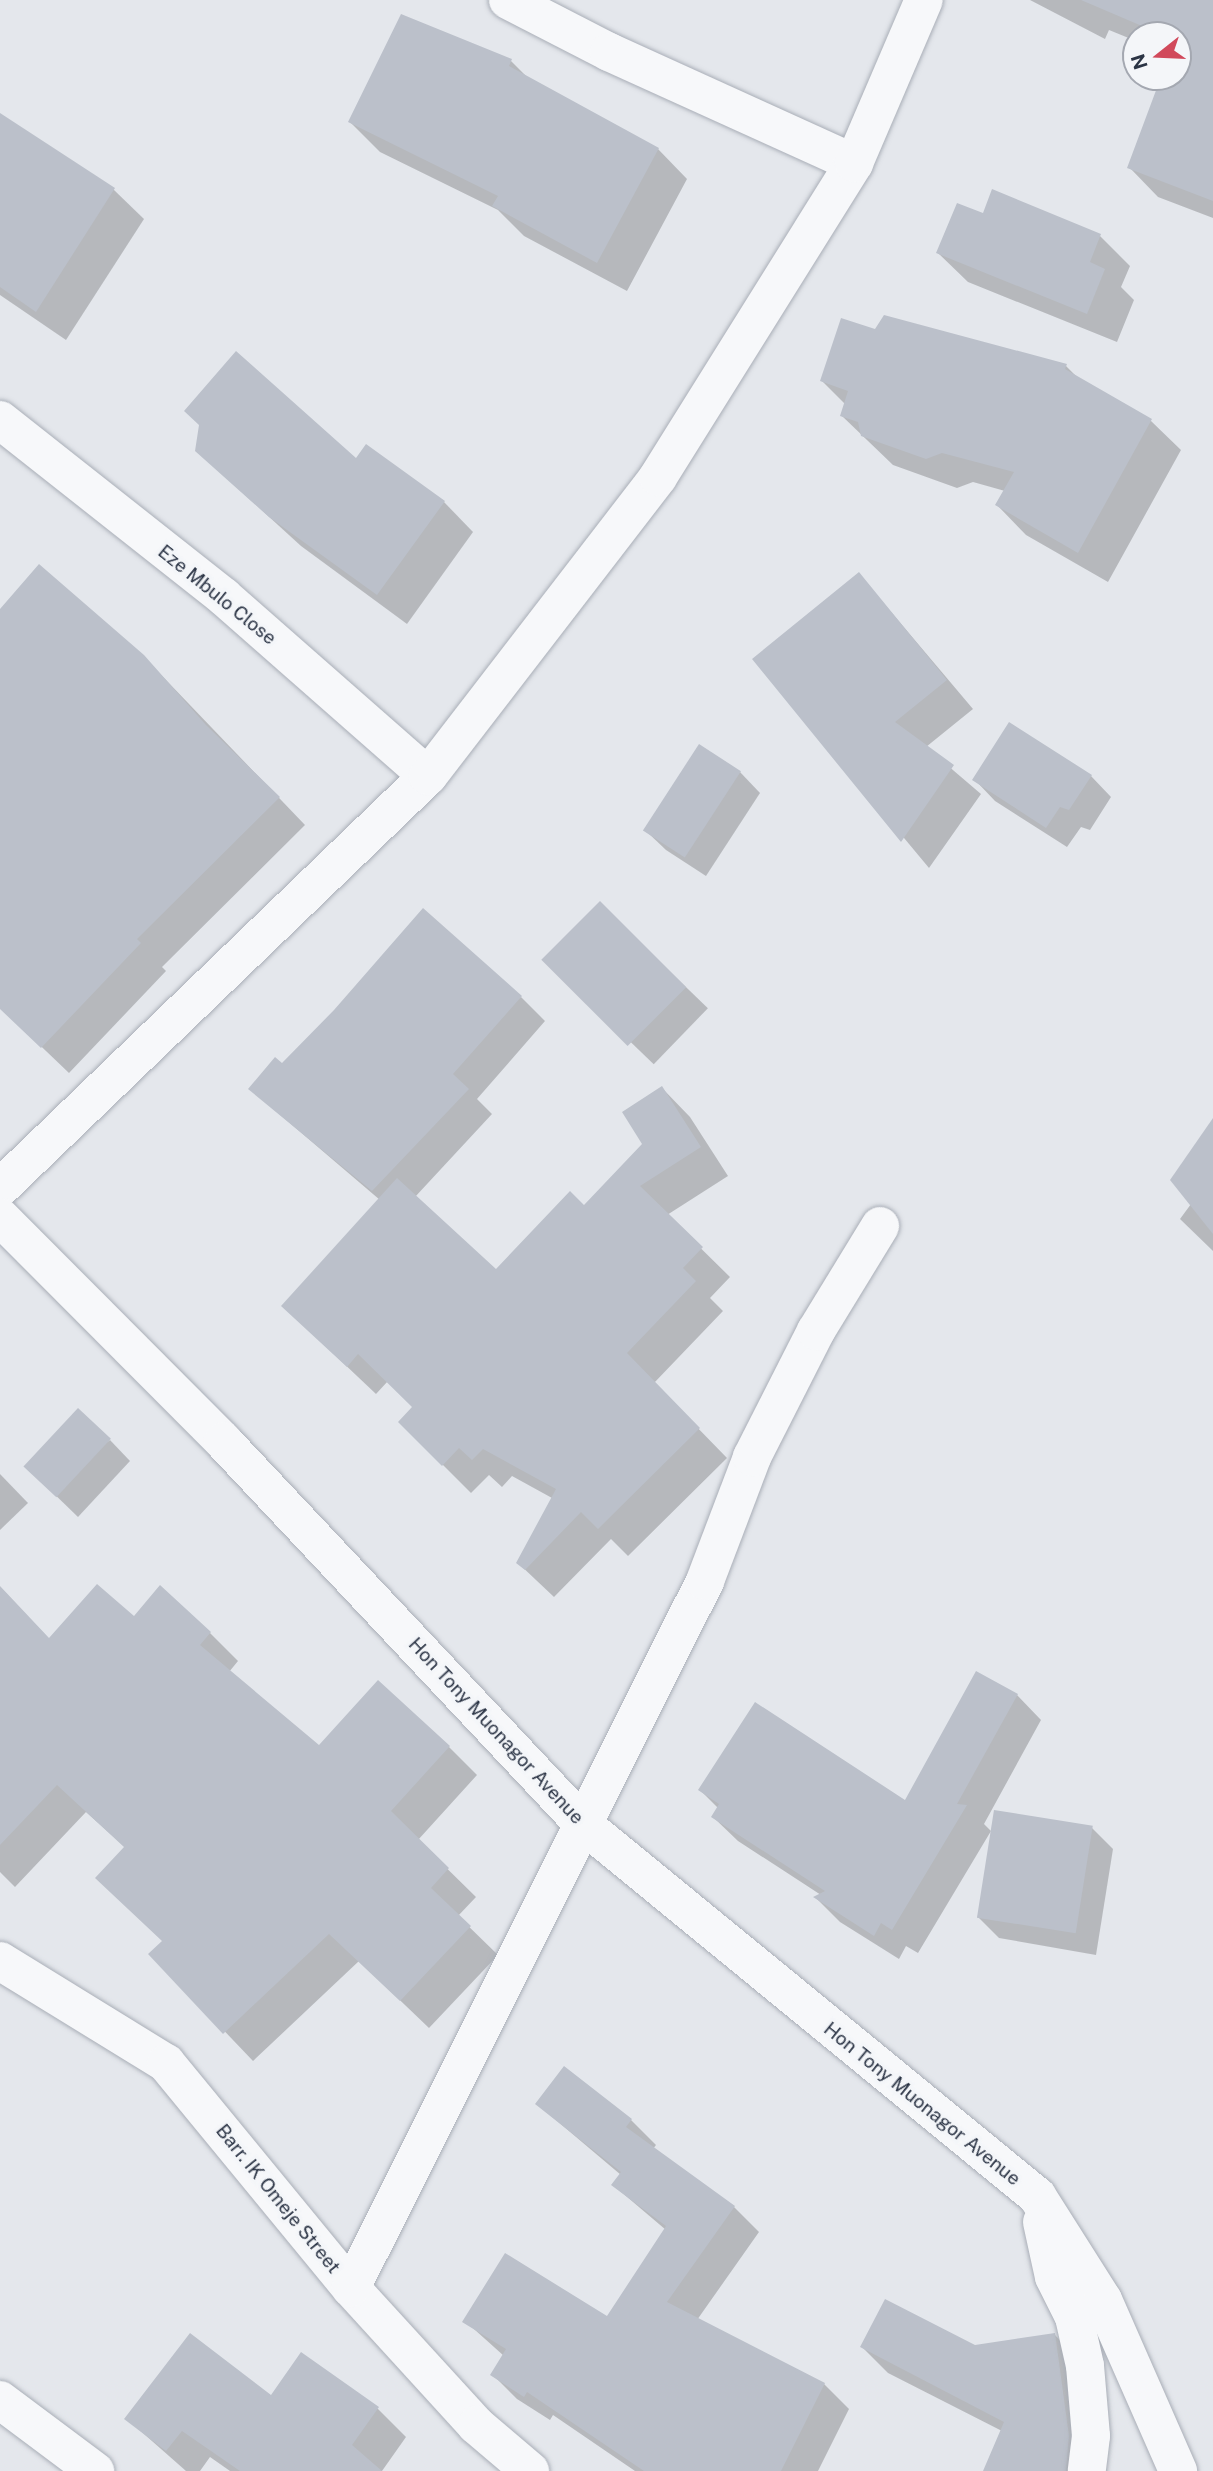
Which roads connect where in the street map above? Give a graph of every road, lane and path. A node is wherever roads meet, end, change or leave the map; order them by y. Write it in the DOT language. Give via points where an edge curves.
graph roads {
  1 [pos="508,0"];
  2 [pos="924,0"];
  3 [pos="854,163"];
  4 [pos="0,420"];
  5 [pos="428,776"];
  6 [pos="0,1188"];
  7 [pos="0,1217"];
  8 [pos="880,1226"];
  9 [pos="584,1825"];
  10 [pos="0,1961"];
  11 [pos="1037,2196"];
  12 [pos="351,2288"];
  13 [pos="0,2400"];
  14 [pos="95,2471"];
  15 [pos="530,2471"];
  16 [pos="1087,2471"];
  17 [pos="1178,2471"];
  1 -- 3 [label="street" via="609,52"];
  2 -- 3 [label="street"];
  3 -- 5 [label="street" via="658,477"];
  4 -- 5 [label="street, Eze Mbulo Close" via="224,597"];
  5 -- 6 [label="street"];
  7 -- 9 [label="street, Hon Tony Muonagor Avenue" via="223,1441"];
  8 -- 9 [label="street" via="816,1331 752,1457 705,1581"];
  9 -- 11 [label="street, Hon Tony Muonagor Avenue"];
  9 -- 12 [label="street"];
  10 -- 12 [label="street, Barr. IK Omeje Street" via="166,2063"];
  11 -- 16 [label="street" via="1054,2277 1074,2317 1085,2366 1091,2436"];
  11 -- 17 [label="street, Hon Tony Muonagor Avenue" via="1103,2300"];
  12 -- 15 [label="street, Barr. IK Omeje Street" via="476,2426"];
  13 -- 14 [label="street"];
}
